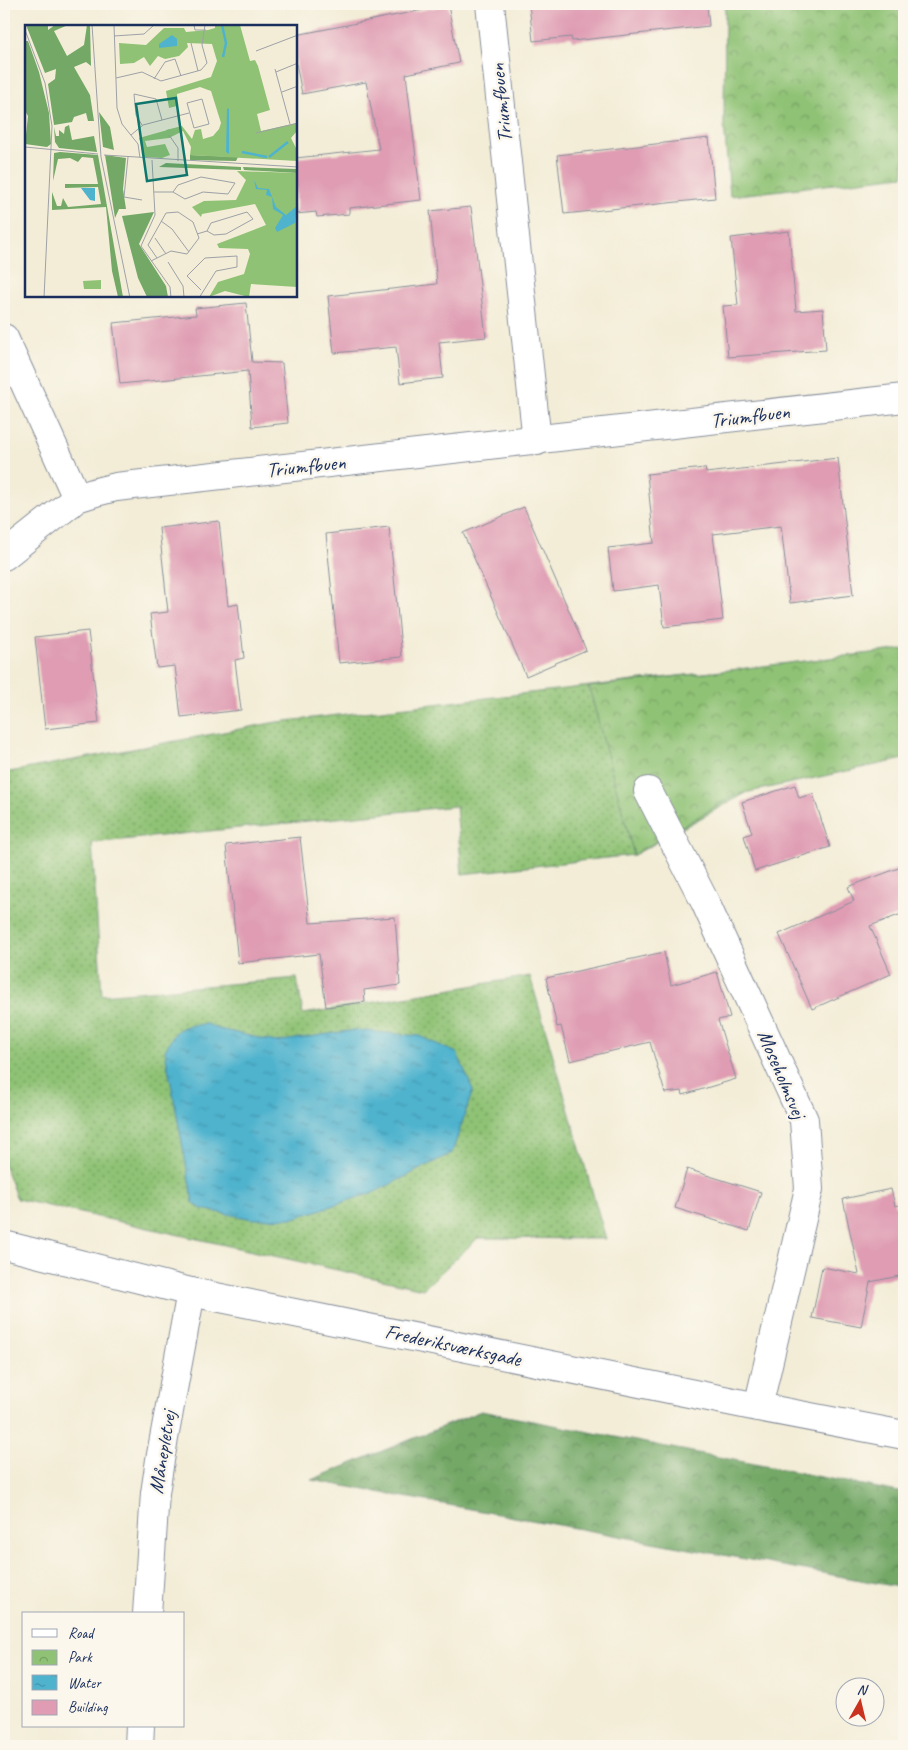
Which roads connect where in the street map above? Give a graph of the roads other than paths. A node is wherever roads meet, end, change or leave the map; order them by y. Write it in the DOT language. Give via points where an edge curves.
graph roads {
  1 [pos="490,4"];
  2 [pos="4,338"];
  3 [pos="904,398"];
  4 [pos="537,441"];
  5 [pos="77,498"];
  6 [pos="4,556"];
  7 [pos="648,791"];
  8 [pos="4,1245"];
  9 [pos="191,1292"];
  10 [pos="758,1407"];
  11 [pos="904,1435"];
  12 [pos="147,1612"];
  13 [pos="140,1728"];
  14 [pos="139,1746"];
  1 -- 4 [label="street, Triumfbuen"];
  2 -- 5 [label="street"];
  3 -- 4 [label="street, Triumfbuen"];
  4 -- 5 [label="street, Triumfbuen" via="116,487"];
  5 -- 6 [label="street, Triumfbuen"];
  7 -- 10 [label="street, Moseholmsvej" via="705,902 804,1120 809,1189"];
  8 -- 9 [label="street, Frederiksværksgade"];
  9 -- 10 [label="street, Frederiksværksgade"];
  9 -- 12 [label="street, Månepletvej" via="155,1493"];
  10 -- 11 [label="street, Frederiksværksgade"];
  13 -- 14 [label="street"];
}
